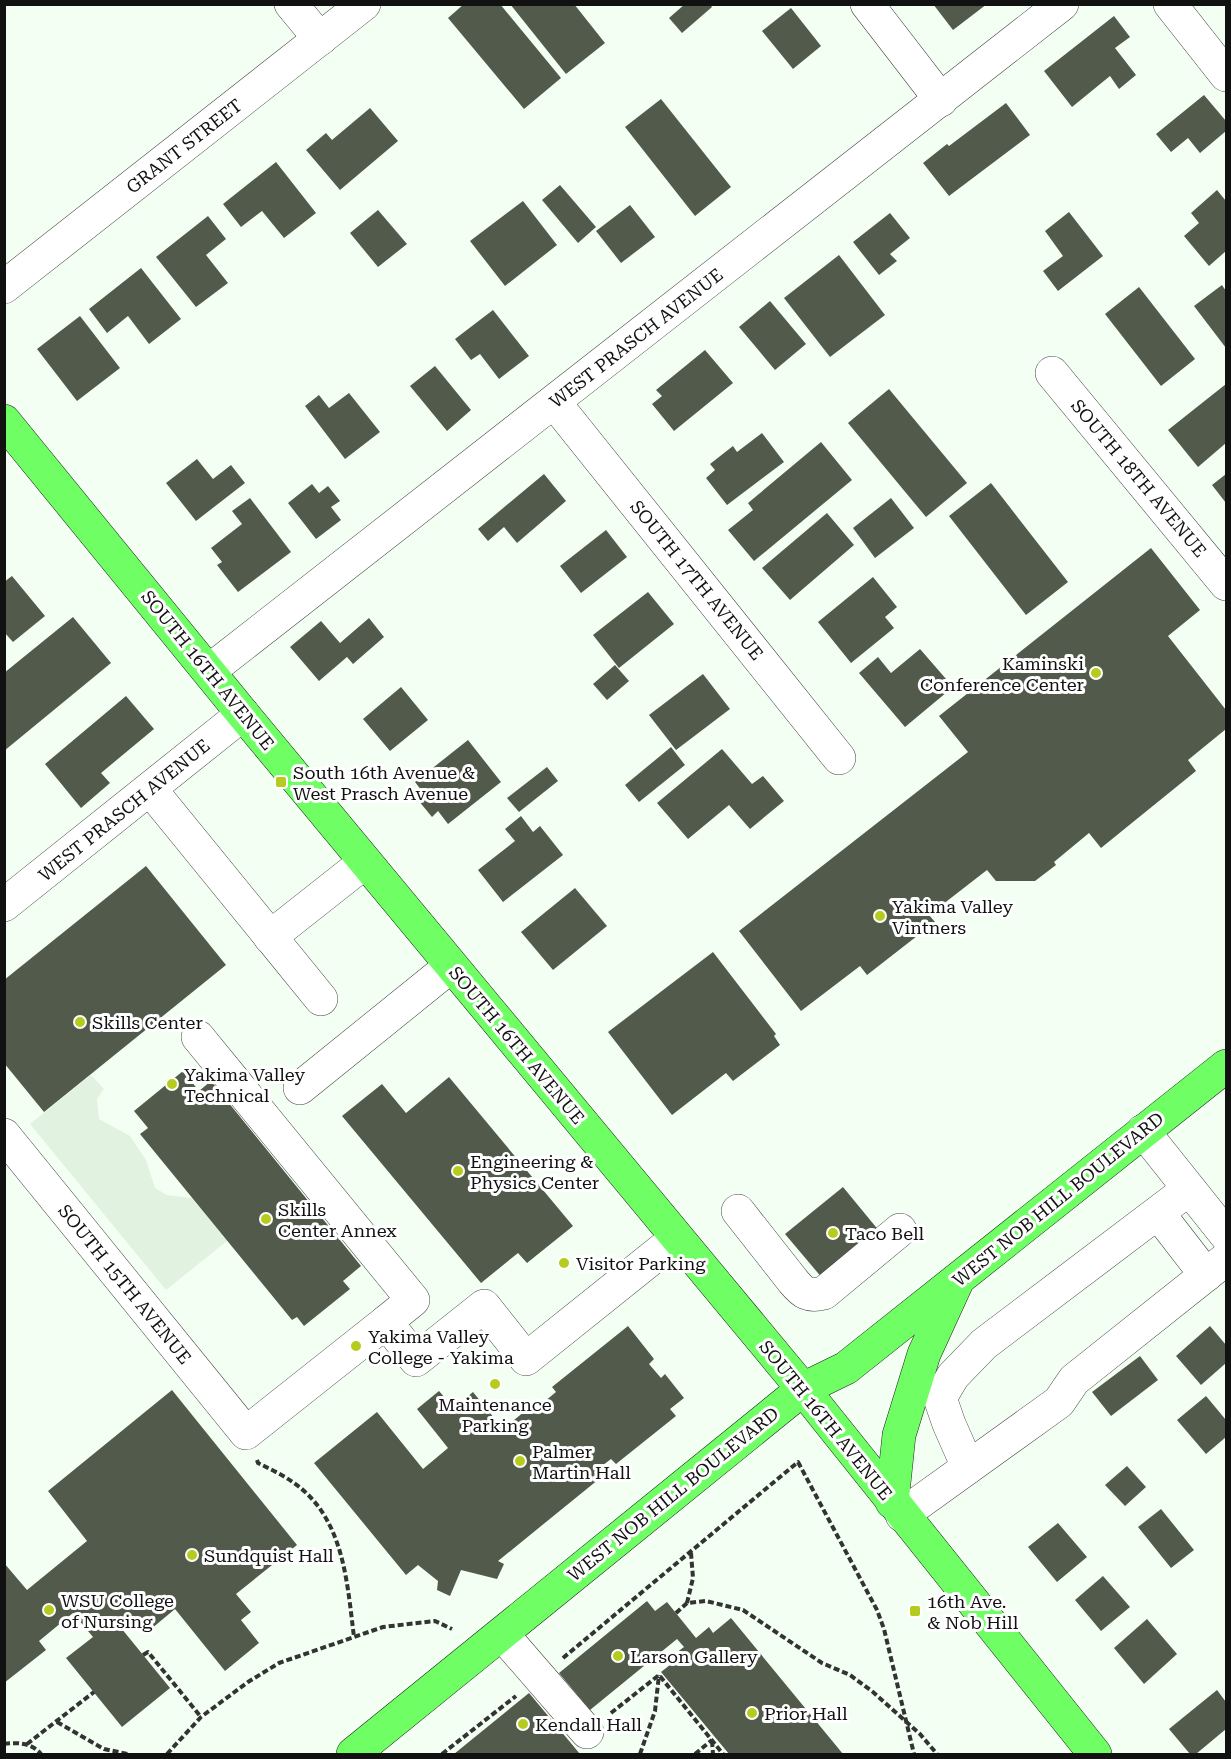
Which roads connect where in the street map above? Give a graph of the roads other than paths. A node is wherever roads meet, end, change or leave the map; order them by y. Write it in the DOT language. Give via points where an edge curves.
graph roads {
  1 [pos="291,4"];
  2 [pos="364,4"];
  3 [pos="867,4"];
  4 [pos="1062,4"];
  5 [pos="1170,4"];
  6 [pos="320,39"];
  7 [pos="1227,75"];
  8 [pos="941,100"];
  9 [pos="4,287"];
  10 [pos="1052,373"];
  11 [pos="554,402"];
  12 [pos="4,421"];
  13 [pos="1227,584"];
  14 [pos="209,671"];
  15 [pos="243,714"];
  16 [pos="839,758"];
  17 [pos="150,789"];
  18 [pos="365,862"];
  19 [pos="4,905"];
  20 [pos="270,936"];
  21 [pos="452,966"];
  22 [pos="321,999"];
  23 [pos="198,1037"];
  24 [pos="1227,1066"];
  25 [pos="300,1088"];
  26 [pos="1143,1131"];
  27 [pos="4,1135"];
  28 [pos="1189,1189"];
  29 [pos="738,1211"];
  30 [pos="1158,1213"];
  31 [pos="900,1230"];
  32 [pos="1227,1235"];
  33 [pos="677,1238"];
  34 [pos="1216,1267"];
  35 [pos="953,1283"];
  36 [pos="386,1322"];
  37 [pos="803,1389"];
  38 [pos="968,1467"];
  39 [pos="897,1509"];
  40 [pos="502,1634"];
  41 [pos="587,1732"];
  42 [pos="1088,1751"];
  43 [pos="353,1755"];
  1 -- 6 [label="street"];
  2 -- 6 [label="street, GRANT STREET"];
  3 -- 8 [label="street"];
  4 -- 8 [label="street, WEST PRASCH AVENUE"];
  5 -- 7 [label="street"];
  6 -- 9 [label="street, GRANT STREET"];
  8 -- 11 [label="street, WEST PRASCH AVENUE"];
  10 -- 13 [label="street, SOUTH 18TH AVENUE"];
  11 -- 14 [label="street, WEST PRASCH AVENUE"];
  11 -- 16 [label="street, SOUTH 17TH AVENUE"];
  12 -- 14 [label="main road, SOUTH 16TH AVENUE"];
  14 -- 15 [label="main road, SOUTH 16TH AVENUE"];
  15 -- 17 [label="street, WEST PRASCH AVENUE"];
  15 -- 18 [label="main road, SOUTH 16TH AVENUE"];
  17 -- 19 [label="street, WEST PRASCH AVENUE"];
  17 -- 20 [label="street"];
  18 -- 20 [label="street"];
  18 -- 21 [label="main road, SOUTH 16TH AVENUE"];
  20 -- 22 [label="street"];
  21 -- 25 [label="street"];
  21 -- 33 [label="main road, SOUTH 16TH AVENUE"];
  23 -- 36 [label="street" via="413,1300"];
  24 -- 26 [label="main road, WEST NOB HILL BOULEVARD"];
  26 -- 28 [label="street"];
  26 -- 35 [label="main road, WEST NOB HILL BOULEVARD"];
  27 -- 36 [label="street, SOUTH 15TH AVENUE" via="246,1433"];
  28 -- 30 [label="street"];
  28 -- 32 [label="street"];
  29 -- 31 [label="street" via="801,1291 812,1296 824,1293"];
  30 -- 34 [label="street"];
  30 -- 38 [label="street" via="984,1344 953,1376 940,1398"];
  33 -- 36 [label="street" via="526,1359 484,1306 416,1360"];
  33 -- 37 [label="main road, SOUTH 16TH AVENUE"];
  34 -- 38 [label="street" via="1074,1380 1059,1402"];
  35 -- 37 [label="main road, WEST NOB HILL BOULEVARD" via="846,1368"];
  35 -- 39 [label="main road" via="924,1354 899,1435"];
  37 -- 39 [label="main road, SOUTH 16TH AVENUE"];
  37 -- 40 [label="main road, WEST NOB HILL BOULEVARD"];
  38 -- 39 [label="street"];
  39 -- 42 [label="main road, SOUTH 16TH AVENUE"];
  40 -- 41 [label="street"];
  40 -- 43 [label="main road, WEST NOB HILL BOULEVARD"];
}
